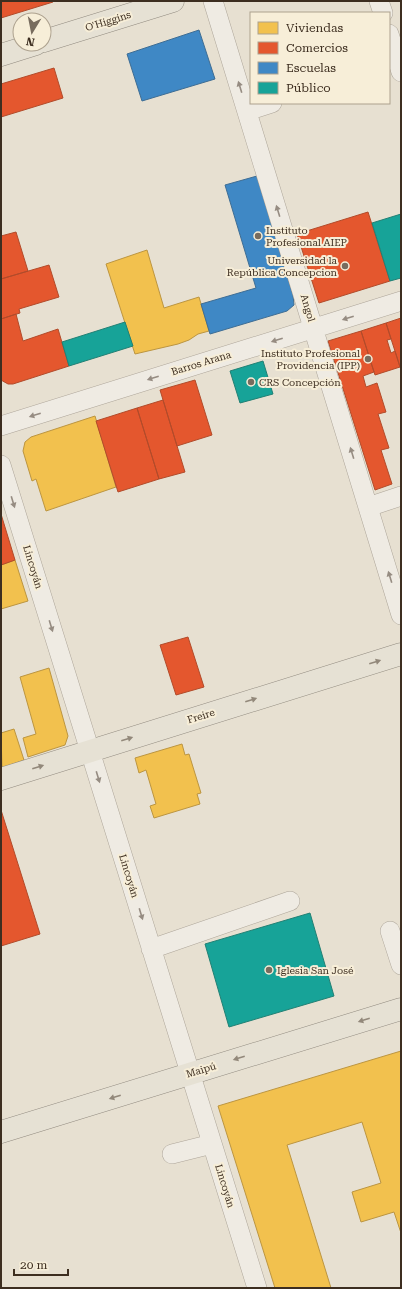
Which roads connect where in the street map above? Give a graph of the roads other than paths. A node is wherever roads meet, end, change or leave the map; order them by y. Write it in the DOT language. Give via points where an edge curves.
graph roads {
  1 [pos="173,1"];
  2 [pos="213,1"];
  3 [pos="379,1"];
  4 [pos="382,12"];
  5 [pos="52,39"];
  6 [pos="390,39"];
  7 [pos="12,52"];
  8 [pos="1,55"];
  9 [pos="396,67"];
  10 [pos="269,104"];
  11 [pos="247,111"];
  12 [pos="401,301"];
  13 [pos="314,329"];
  14 [pos="1,426"];
  15 [pos="1,465"];
  16 [pos="401,496"];
  17 [pos="368,507"];
  18 [pos="401,615"];
  19 [pos="401,654"];
  20 [pos="90,751"];
  21 [pos="1,779"];
  22 [pos="290,901"];
  23 [pos="390,931"];
  24 [pos="151,948"];
  25 [pos="401,965"];
  26 [pos="401,1009"];
  27 [pos="190,1074"];
  28 [pos="1,1132"];
  29 [pos="212,1144"];
  30 [pos="172,1154"];
  31 [pos="257,1288"];
  1 -- 5 [label="main road, O'Higgins"];
  11 -- 2 [label="street, Angol, one-way"];
  3 -- 4 [label="street"];
  6 -- 9 [label="street"];
  7 -- 8 [label="main road"];
  10 -- 11 [label="street"];
  13 -- 11 [label="street, Angol, one-way"];
  12 -- 13 [label="street, Barros Arana, one-way"];
  13 -- 14 [label="street, Barros Arana, one-way"];
  17 -- 13 [label="street, Angol, one-way"];
  15 -- 20 [label="street, Lincoyán, one-way"];
  16 -- 17 [label="street"];
  18 -- 17 [label="street, Angol, one-way"];
  20 -- 19 [label="main road, Freire, one-way"];
  21 -- 20 [label="main road, Freire, one-way"];
  20 -- 24 [label="street, Lincoyán, one-way"];
  22 -- 24 [label="street"];
  23 -- 25 [label="street"];
  24 -- 27 [label="street, Lincoyán"];
  26 -- 27 [label="main road, Maipú, one-way"];
  27 -- 28 [label="main road, Maipú, one-way"];
  27 -- 29 [label="street, Lincoyán"];
  29 -- 30 [label="street"];
  29 -- 31 [label="street, Lincoyán"];
}
